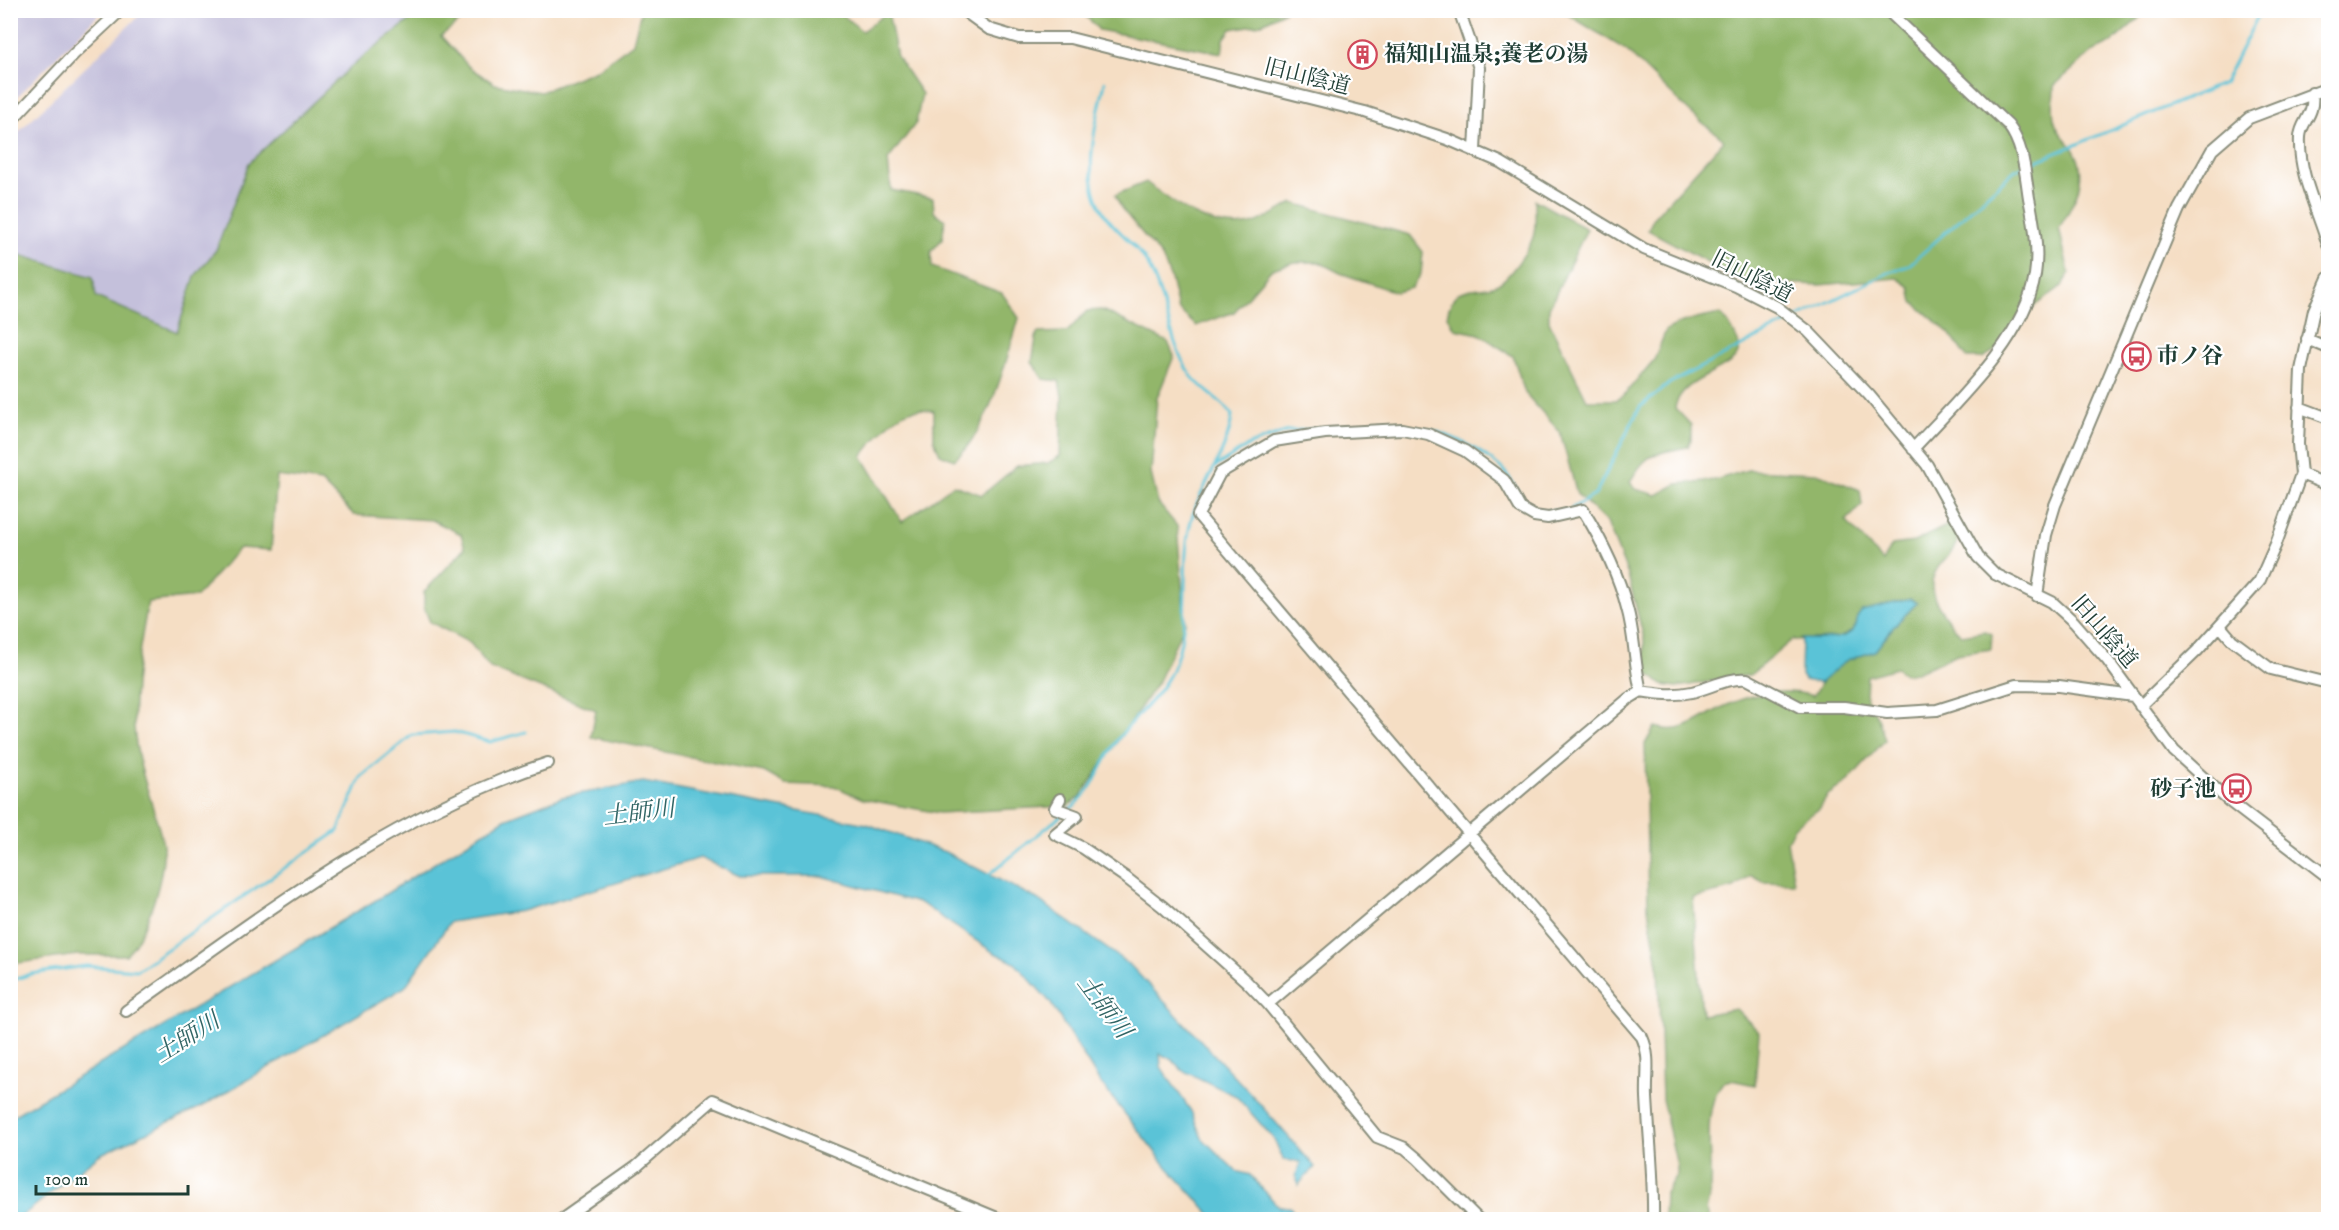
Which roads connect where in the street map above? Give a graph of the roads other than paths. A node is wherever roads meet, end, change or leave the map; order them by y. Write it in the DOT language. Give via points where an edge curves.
graph roads {
  1 [pos="121,10"];
  2 [pos="963,10"];
  3 [pos="1460,10"];
  4 [pos="1887,10"];
  5 [pos="2328,88"];
  6 [pos="2312,93"];
  7 [pos="10,122"];
  8 [pos="1475,151"];
  9 [pos="2328,245"];
  10 [pos="2328,278"];
  11 [pos="2307,339"];
  12 [pos="2328,348"];
  13 [pos="2299,407"];
  14 [pos="2328,418"];
  15 [pos="1913,449"];
  16 [pos="2301,474"];
  17 [pos="2328,485"];
  18 [pos="2037,596"];
  19 [pos="2220,626"];
  20 [pos="2328,683"];
  21 [pos="1641,691"];
  22 [pos="2133,696"];
  23 [pos="2140,706"];
  24 [pos="548,763"];
  25 [pos="1060,799"];
  26 [pos="1470,835"];
  27 [pos="2328,877"];
  28 [pos="1268,1004"];
  29 [pos="126,1011"];
  30 [pos="979,1215"];
  31 [pos="561,1220"];
  32 [pos="1002,1220"];
  33 [pos="1479,1220"];
  34 [pos="1653,1220"];
  1 -- 7 [label="street"];
  2 -- 8 [label="street, 旧山陰道" via="989,29 1019,38 1070,38 1270,87 1365,112"];
  3 -- 8 [label="street" via="1479,68"];
  4 -- 15 [label="street" via="2016,136 2036,244 2035,276 2014,328 1995,359"];
  5 -- 6 [label="street"];
  6 -- 9 [label="street" via="2314,107 2300,135 2301,147 2304,170"];
  6 -- 18 [label="street" via="2249,118 2212,150 2179,209 2055,505 2046,535"];
  8 -- 15 [label="street, 旧山陰道" via="1500,162 1644,249 1736,286 1777,308 1808,331 1869,395"];
  10 -- 11 [label="street"];
  11 -- 12 [label="street"];
  11 -- 13 [label="street"];
  13 -- 14 [label="street"];
  13 -- 16 [label="street"];
  15 -- 18 [label="street, 旧山陰道" via="1927,465 1978,557 1995,574"];
  16 -- 17 [label="street"];
  16 -- 19 [label="street" via="2259,582"];
  18 -- 22 [label="street, 旧山陰道" via="2052,602 2074,622"];
  19 -- 20 [label="street" via="2271,669"];
  19 -- 23 [label="street"];
  21 -- 22 [label="street" via="1669,696 1737,678 1747,679 1800,706 1908,713 1937,710 2016,686 2059,686"];
  21 -- 26 [label="street"];
  21 -- 26 [label="street" via="1628,609 1611,560 1583,510 1548,518 1534,516 1520,508 1504,480 1465,451 1428,434 1402,429 1325,433 1274,441 1220,473 1198,515"];
  22 -- 23 [label="street, 旧山陰道"];
  23 -- 27 [label="street, 旧山陰道" via="2174,751 2229,801"];
  24 -- 29 [label="street" via="482,786 347,858"];
  25 -- 28 [label="street" via="1055,808 1077,816 1055,834 1083,848 1162,906"];
  26 -- 28 [label="street"];
  26 -- 34 [label="street" via="1642,1037 1648,1051"];
  28 -- 33 [label="street" via="1377,1137 1418,1159"];
  30 -- 31 [label="street" via="713,1100 636,1167"];
  30 -- 32 [label="street"];
}
